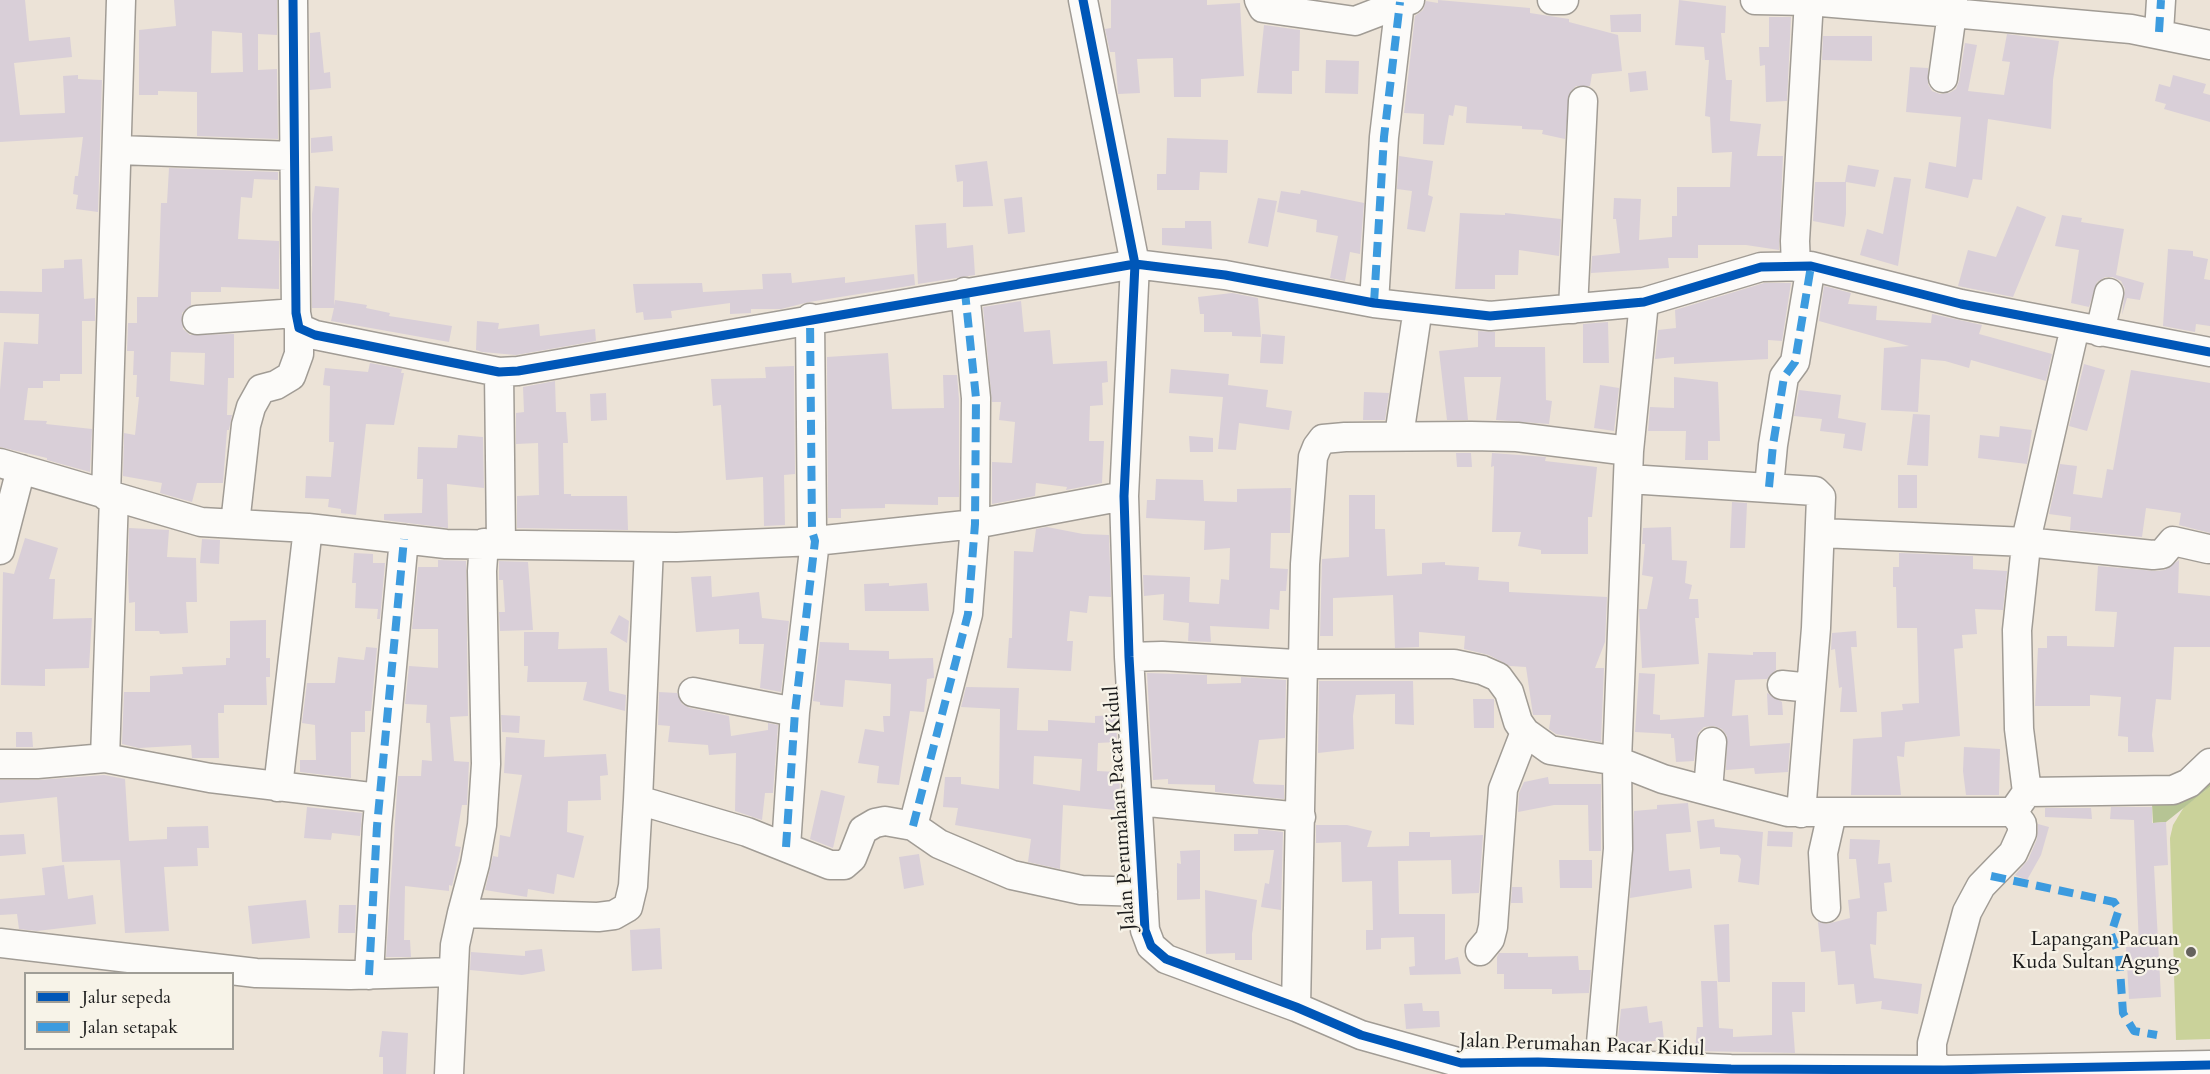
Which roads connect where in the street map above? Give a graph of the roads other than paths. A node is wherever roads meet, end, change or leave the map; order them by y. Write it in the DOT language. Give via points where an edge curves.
graph roads {
  1 [pos="121,0"];
  2 [pos="292,0"];
  3 [pos="1083,0"];
  4 [pos="1259,0"];
  5 [pos="1552,0"];
  6 [pos="1564,0"];
  7 [pos="1755,0"];
  8 [pos="2161,0"];
  9 [pos="1405,1"];
  10 [pos="1809,1"];
  11 [pos="1953,7"];
  12 [pos="2159,32"];
  13 [pos="2210,45"];
  14 [pos="1943,78"];
  15 [pos="1583,101"];
  16 [pos="117,150"];
  17 [pos="294,156"];
  18 [pos="1135,264"];
  19 [pos="1803,267"];
  20 [pos="965,292"];
  21 [pos="2109,293"];
  22 [pos="1644,302"];
  23 [pos="1374,303"];
  24 [pos="1418,308"];
  25 [pos="1573,309"];
  26 [pos="810,318"];
  27 [pos="197,320"];
  28 [pos="298,320"];
  29 [pos="2088,330"];
  30 [pos="2210,352"];
  31 [pos="499,372"];
  32 [pos="1399,436"];
  33 [pos="1629,451"];
  34 [pos="10,466"];
  35 [pos="1629,479"];
  36 [pos="1769,488"];
  37 [pos="1124,496"];
  38 [pos="110,497"];
  39 [pos="235,524"];
  40 [pos="975,524"];
  41 [pos="308,528"];
  42 [pos="1821,533"];
  43 [pos="404,539"];
  44 [pos="815,541"];
  45 [pos="2026,542"];
  46 [pos="493,544"];
  47 [pos="649,547"];
  48 [pos="2208,549"];
  49 [pos="0,550"];
  50 [pos="1129,657"];
  51 [pos="1303,663"];
  52 [pos="1782,685"];
  53 [pos="1811,688"];
  54 [pos="693,692"];
  55 [pos="795,712"];
  56 [pos="1525,732"];
  57 [pos="1712,742"];
  58 [pos="105,758"];
  59 [pos="1617,761"];
  60 [pos="2210,763"];
  61 [pos="0,764"];
  62 [pos="278,787"];
  63 [pos="1708,790"];
  64 [pos="379,798"];
  65 [pos="638,801"];
  66 [pos="1138,801"];
  67 [pos="2020,802"];
  68 [pos="1801,813"];
  69 [pos="1832,813"];
  70 [pos="1301,817"];
  71 [pos="914,826"];
  72 [pos="786,847"];
  73 [pos="1143,892"];
  74 [pos="1826,908"];
  75 [pos="462,913"];
  76 [pos="0,943"];
  77 [pos="1480,951"];
  78 [pos="453,972"];
  79 [pos="369,975"];
  80 [pos="1296,1007"];
  81 [pos="2210,1065"];
  82 [pos="1599,1066"];
  83 [pos="1944,1070"];
  84 [pos="449,1074"];
  1 -- 16 [label="street"];
  2 -- 17 [label="street"];
  3 -- 18 [label="street, Jalan Perumahan Pacar Kidul"];
  4 -- 9 [label="street" via="1263,8 1355,21"];
  5 -- 6 [label="street"];
  7 -- 10 [label="street"];
  8 -- 12 [label="street"];
  9 -- 23 [label="street" via="1384,138"];
  10 -- 11 [label="street"];
  10 -- 19 [label="street" via="1795,241"];
  11 -- 12 [label="street"];
  11 -- 14 [label="street"];
  12 -- 13 [label="street"];
  15 -- 25 [label="street"];
  16 -- 17 [label="street"];
  16 -- 38 [label="street"];
  17 -- 28 [label="street"];
  18 -- 20 [label="street"];
  18 -- 23 [label="street" via="1224,275"];
  18 -- 37 [label="street, Jalan Perumahan Pacar Kidul"];
  19 -- 22 [label="street" via="1761,267"];
  19 -- 29 [label="street"];
  19 -- 36 [label="street" via="1795,362 1784,377"];
  20 -- 26 [label="street"];
  20 -- 40 [label="street" via="976,398"];
  21 -- 29 [label="street"];
  22 -- 25 [label="street"];
  22 -- 33 [label="street"];
  23 -- 24 [label="street"];
  24 -- 25 [label="street" via="1490,316"];
  24 -- 32 [label="street"];
  26 -- 31 [label="street"];
  26 -- 44 [label="street"];
  27 -- 28 [label="street"];
  28 -- 31 [label="street" via="315,335"];
  28 -- 39 [label="street" via="299,354 291,376 261,389 251,407"];
  29 -- 30 [label="street"];
  29 -- 45 [label="street"];
  31 -- 46 [label="street"];
  32 -- 33 [label="street" via="1517,437"];
  32 -- 51 [label="street" via="1323,439 1317,447 1306,552"];
  33 -- 35 [label="street"];
  34 -- 38 [label="street"];
  34 -- 49 [label="street"];
  35 -- 36 [label="street"];
  35 -- 59 [label="street"];
  36 -- 42 [label="street" via="1818,493"];
  37 -- 40 [label="street"];
  37 -- 50 [label="street, Jalan Perumahan Pacar Kidul"];
  38 -- 39 [label="street" via="201,522"];
  38 -- 58 [label="street"];
  39 -- 41 [label="street"];
  40 -- 44 [label="street"];
  40 -- 71 [label="street" via="968,614"];
  41 -- 43 [label="street"];
  41 -- 62 [label="street"];
  42 -- 45 [label="street"];
  42 -- 53 [label="street"];
  43 -- 46 [label="street"];
  43 -- 64 [label="street"];
  44 -- 47 [label="street"];
  44 -- 55 [label="street"];
  45 -- 48 [label="street" via="2153,555 2162,554 2173,541"];
  45 -- 67 [label="street" via="2017,630"];
  46 -- 47 [label="street"];
  46 -- 75 [label="street" via="482,825"];
  47 -- 65 [label="street"];
  50 -- 51 [label="street"];
  50 -- 66 [label="street, Jalan Perumahan Pacar Kidul"];
  51 -- 56 [label="street" via="1419,662 1482,670 1498,677 1509,692"];
  51 -- 70 [label="street"];
  52 -- 53 [label="street"];
  53 -- 68 [label="street"];
  54 -- 55 [label="street"];
  55 -- 72 [label="street"];
  56 -- 59 [label="street" via="1550,750"];
  56 -- 77 [label="street" via="1503,789 1493,927 1490,939"];
  57 -- 63 [label="street"];
  58 -- 61 [label="street"];
  58 -- 62 [label="street"];
  59 -- 63 [label="street" via="1663,779"];
  59 -- 82 [label="street" via="1618,849"];
  60 -- 67 [label="street" via="2189,783 2173,790"];
  62 -- 64 [label="street"];
  63 -- 68 [label="street"];
  64 -- 79 [label="street"];
  65 -- 72 [label="street"];
  65 -- 75 [label="street" via="633,886 627,907 614,915 598,917"];
  66 -- 70 [label="street"];
  66 -- 73 [label="street, Jalan Perumahan Pacar Kidul"];
  67 -- 69 [label="street"];
  67 -- 83 [label="street" via="2019,842 1981,886 1966,912 1932,1043 1932,1059"];
  68 -- 69 [label="street"];
  69 -- 74 [label="street" via="1823,853"];
  70 -- 80 [label="street"];
  71 -- 72 [label="street" via="875,823 863,830 852,858 844,865 830,865"];
  71 -- 73 [label="street" via="939,844 1012,875 1081,890"];
  73 -- 80 [label="street, Jalan Perumahan Pacar Kidul" via="1145,930 1151,946 1166,959"];
  75 -- 78 [label="street"];
  76 -- 79 [label="street" via="256,973"];
  78 -- 79 [label="street"];
  78 -- 84 [label="street"];
  80 -- 82 [label="street, Jalan Perumahan Pacar Kidul" via="1361,1035 1461,1063"];
  81 -- 83 [label="street, Jalan Perumahan Pacar Kidul"];
  82 -- 83 [label="street, Jalan Perumahan Pacar Kidul"];
}
